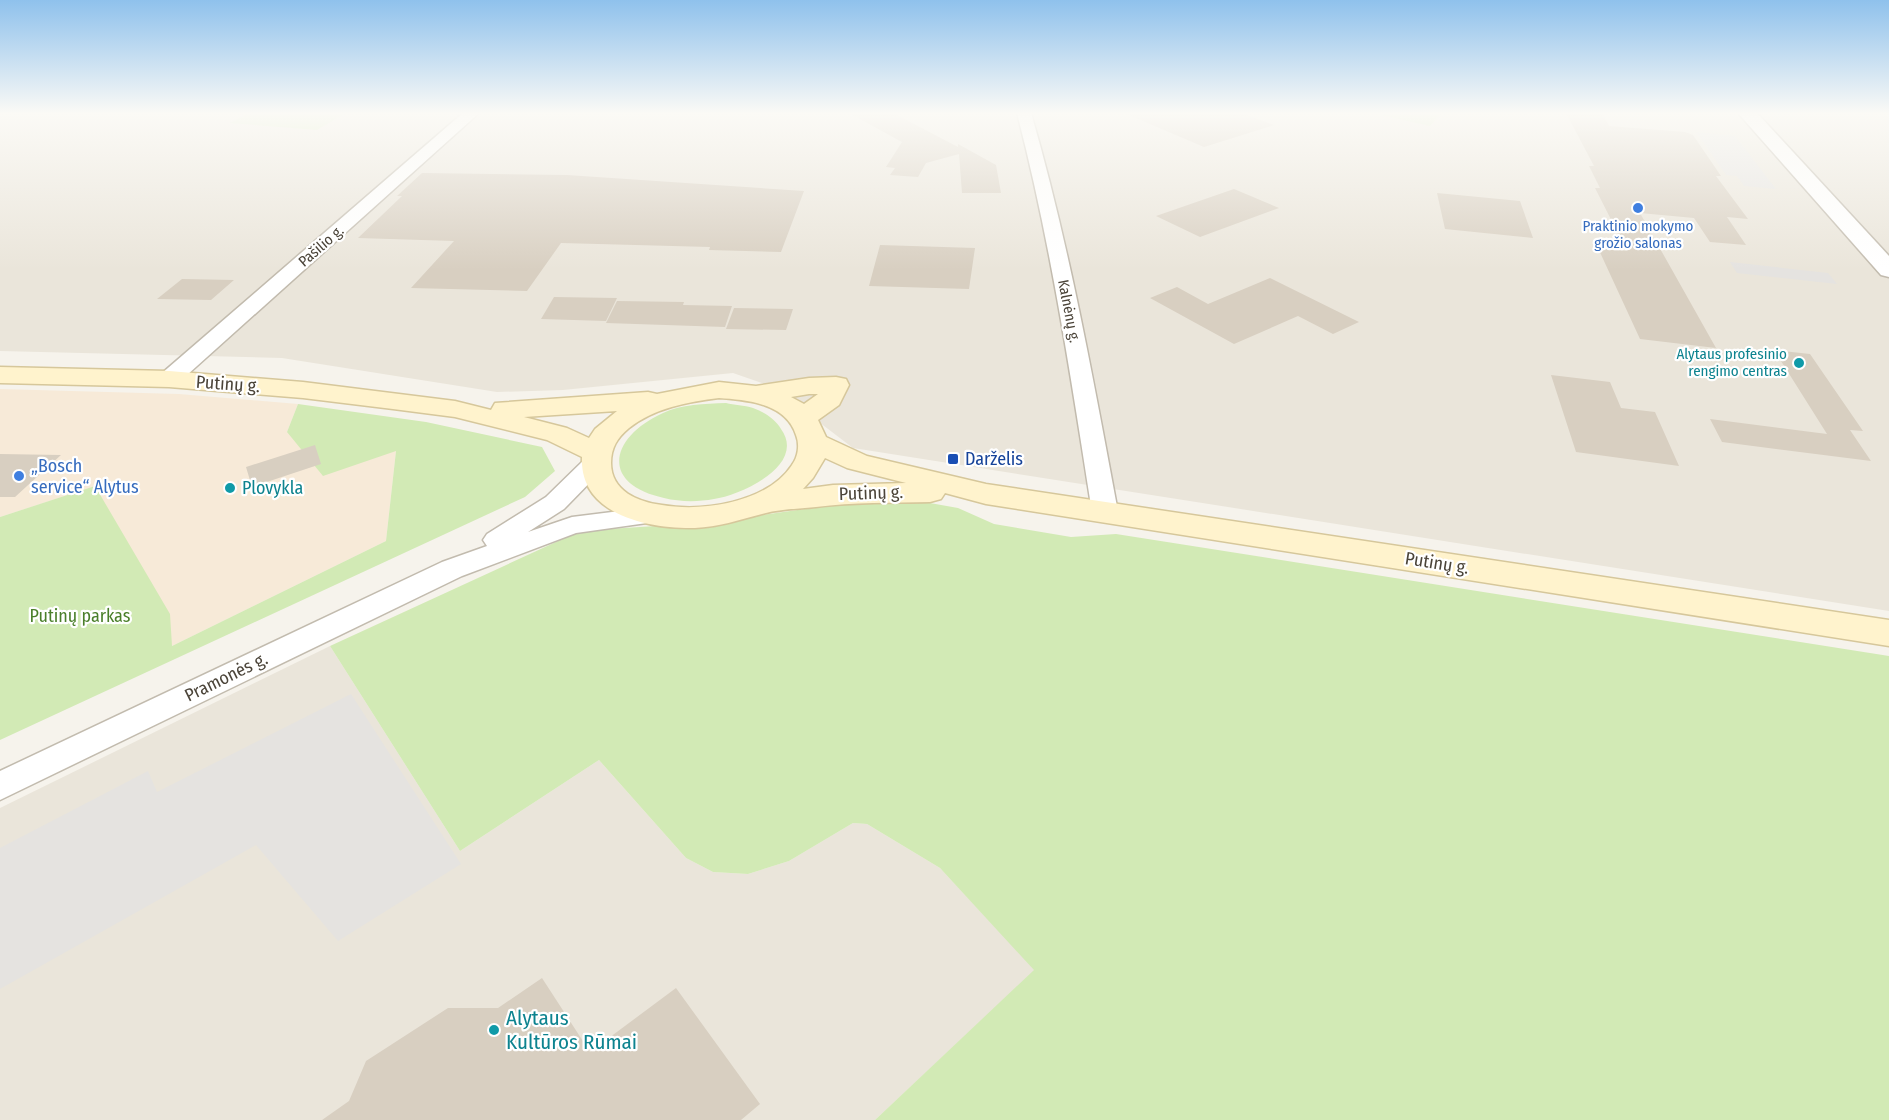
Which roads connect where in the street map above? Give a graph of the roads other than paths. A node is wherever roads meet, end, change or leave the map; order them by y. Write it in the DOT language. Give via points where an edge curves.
graph roads {
  1 [pos="412,165"];
  2 [pos="1038,165"];
  3 [pos="1794,165"];
  4 [pos="1889,270"];
  5 [pos="0,375"];
  6 [pos="169,379"];
  7 [pos="759,394"];
  8 [pos="676,396"];
  9 [pos="455,410"];
  10 [pos="808,430"];
  11 [pos="595,458"];
  12 [pos="986,494"];
  13 [pos="757,504"];
  14 [pos="1105,512"];
  15 [pos="652,515"];
  16 [pos="452,568"];
  17 [pos="1889,633"];
  18 [pos="0,786"];
  1 -- 6 [label="street, Pašilio g."];
  2 -- 14 [label="street, Kalnėnų g." via="1073,328"];
  3 -- 4 [label="street"];
  5 -- 6 [label="main road, Putinų g."];
  6 -- 9 [label="main road, Putinų g." via="303,390"];
  7 -- 8 [label="main road" via="718,390"];
  7 -- 10 [label="main road" via="792,408"];
  7 -- 10 [label="main road" via="836,385"];
  8 -- 9 [label="main road, Putinų g." via="549,409"];
  8 -- 11 [label="main road" via="624,418 602,441"];
  9 -- 11 [label="main road, Putinų g." via="556,434"];
  10 -- 12 [label="main road, Putinų g." via="857,462"];
  10 -- 13 [label="main road" via="807,465 781,491"];
  11 -- 15 [label="main road" via="598,480 609,495 627,507"];
  11 -- 16 [label="street" via="555,504"];
  12 -- 13 [label="main road, Putinų g." via="833,495"];
  12 -- 14 [label="main road, Putinų g."];
  13 -- 15 [label="main road" via="705,517"];
  14 -- 17 [label="main road, Putinų g."];
  15 -- 16 [label="street" via="572,525"];
  16 -- 18 [label="street, Pramonės g."];
}
